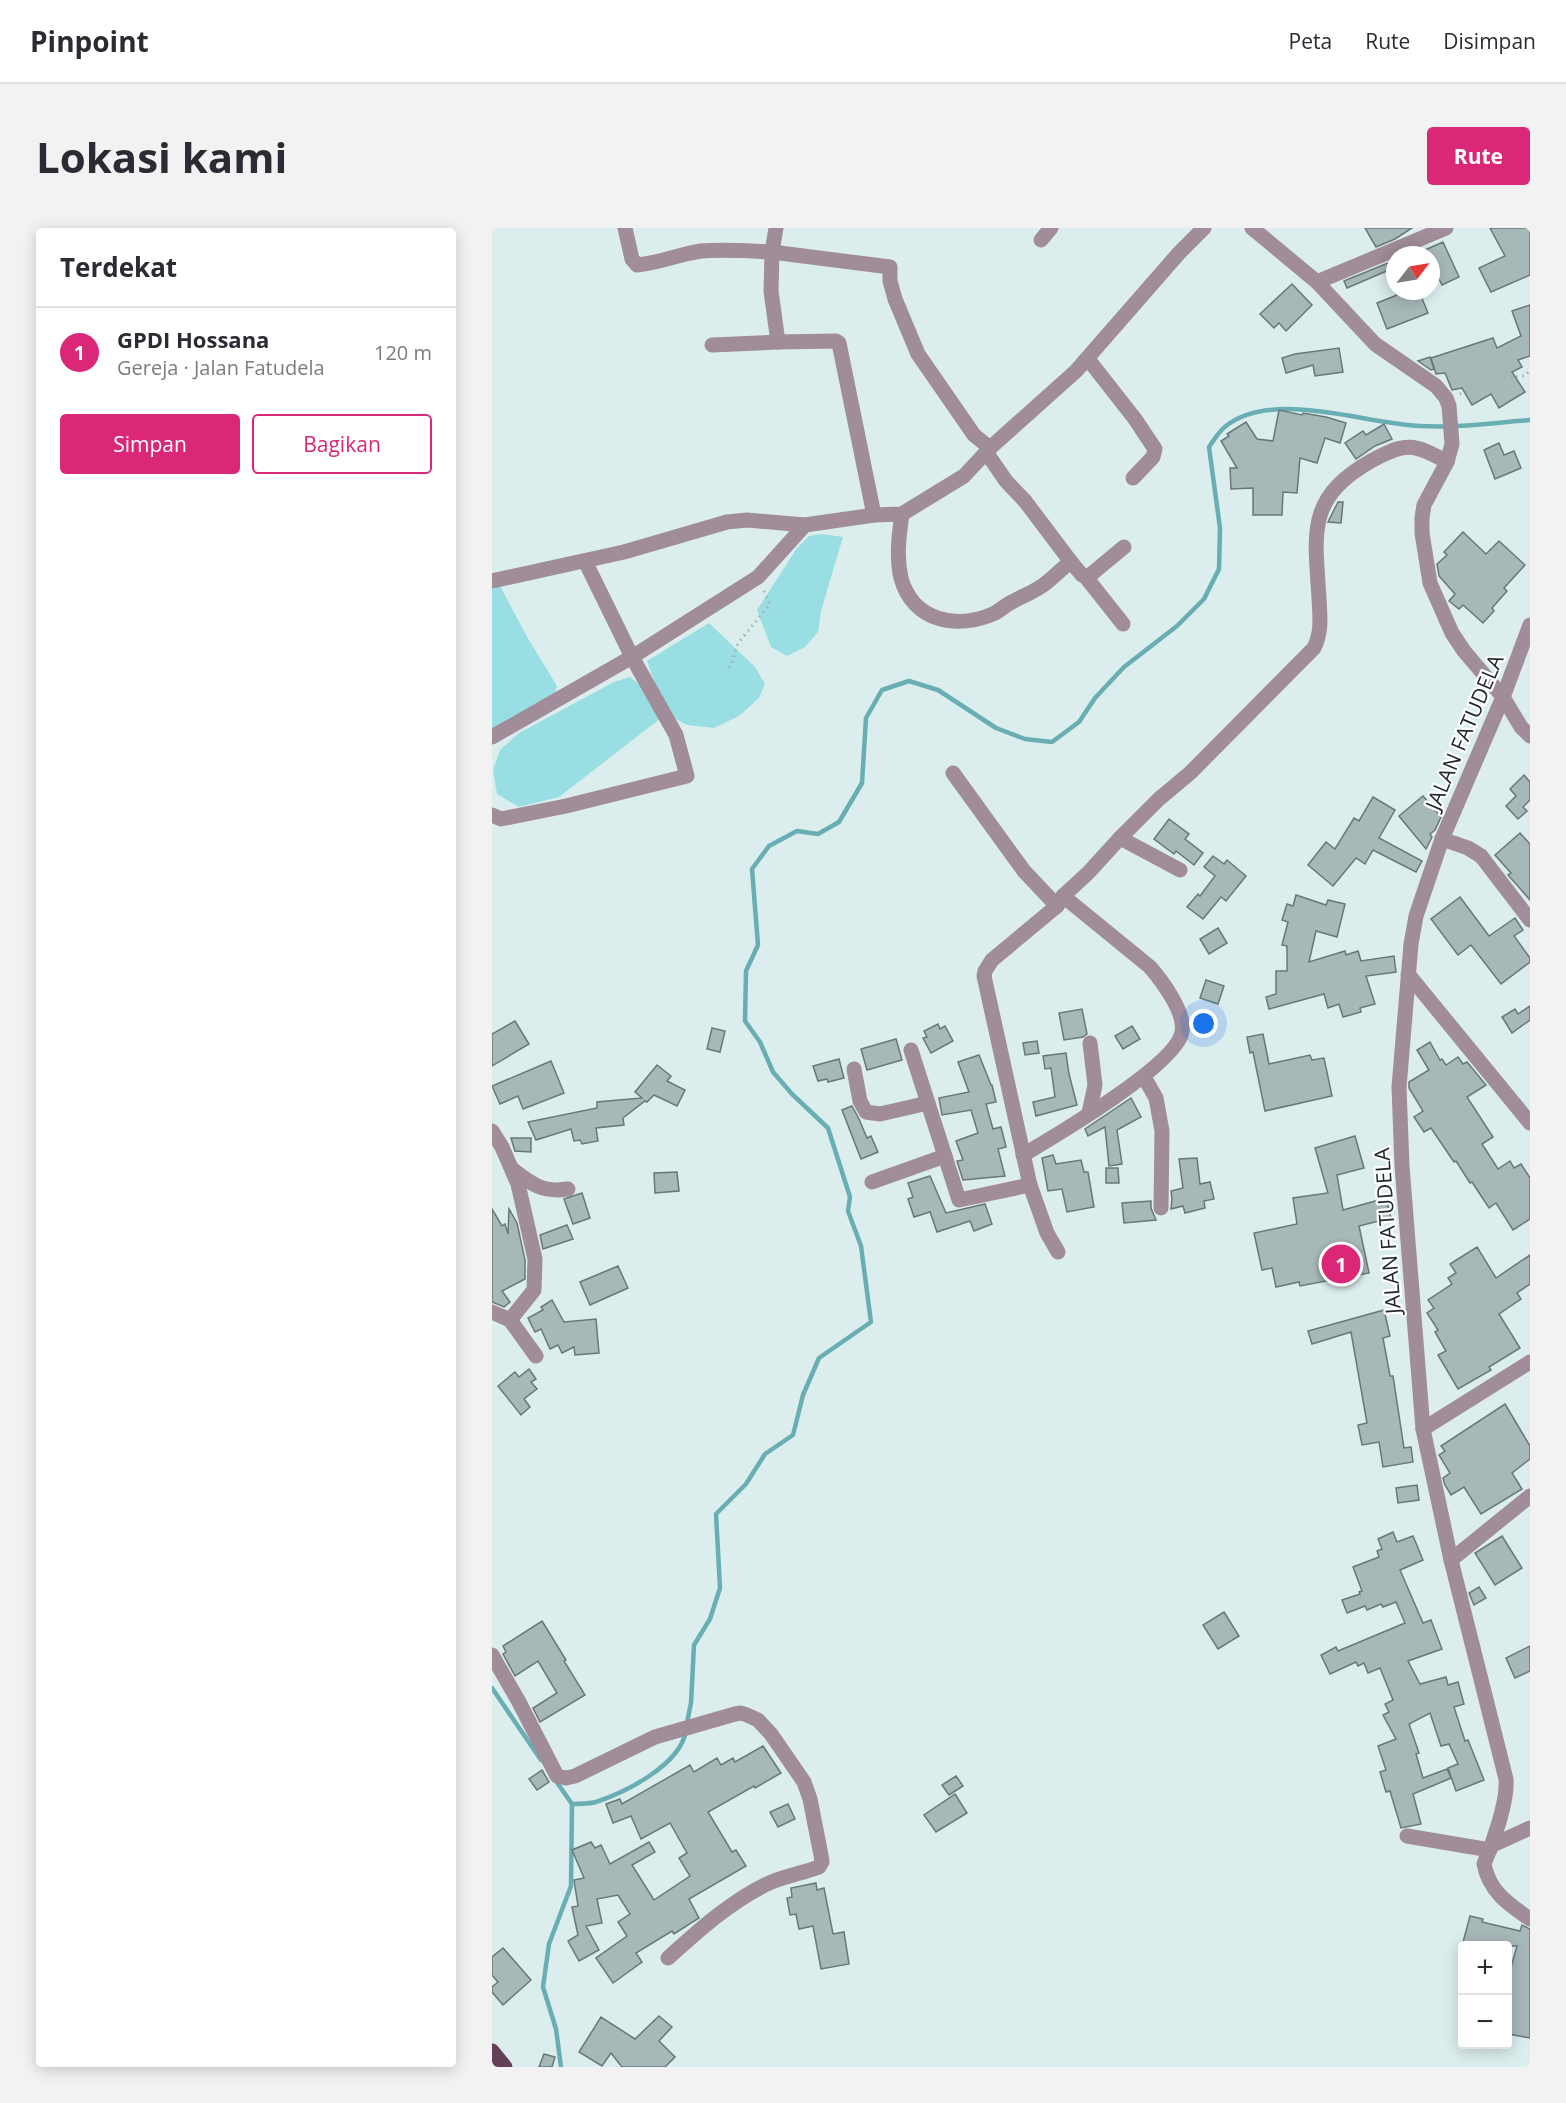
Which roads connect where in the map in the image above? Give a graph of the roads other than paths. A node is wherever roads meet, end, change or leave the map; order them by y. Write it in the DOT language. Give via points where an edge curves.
graph roads {
  1 [pos="625,228"];
  2 [pos="776,228"];
  3 [pos="1204,228"];
  4 [pos="1252,228"];
  5 [pos="1446,228"];
  6 [pos="772,252"];
  7 [pos="1317,282"];
  8 [pos="778,342"];
  9 [pos="712,345"];
  10 [pos="1088,359"];
  11 [pos="988,450"];
  12 [pos="1447,462"];
  13 [pos="1133,478"];
  14 [pos="902,514"];
  15 [pos="874,515"];
  16 [pos="805,525"];
  17 [pos="1124,547"];
  18 [pos="585,561"];
  19 [pos="1071,562"];
  20 [pos="1085,576"];
  21 [pos="492,581"];
  22 [pos="1123,624"];
  23 [pos="1530,625"];
  24 [pos="632,657"];
  25 [pos="1503,697"];
  26 [pos="1530,736"];
  27 [pos="492,737"];
  28 [pos="953,773"];
  29 [pos="492,815"];
  30 [pos="1120,838"];
  31 [pos="1442,839"];
  32 [pos="1180,870"];
  33 [pos="1060,901"];
  34 [pos="1530,920"];
  35 [pos="1408,974"];
  36 [pos="1090,1043"];
  37 [pos="910,1050"];
  38 [pos="854,1069"];
  39 [pos="1144,1077"];
  40 [pos="927,1103"];
  41 [pos="1089,1113"];
  42 [pos="1530,1123"];
  43 [pos="492,1131"];
  44 [pos="1023,1155"];
  45 [pos="945,1156"];
  46 [pos="512,1169"];
  47 [pos="872,1182"];
  48 [pos="1030,1185"];
  49 [pos="568,1189"];
  50 [pos="1161,1208"];
  51 [pos="1058,1252"];
  52 [pos="492,1312"];
  53 [pos="510,1320"];
  54 [pos="536,1356"];
  55 [pos="1530,1362"];
  56 [pos="1423,1429"];
  57 [pos="1530,1496"];
  58 [pos="1451,1560"];
  59 [pos="492,1655"];
  60 [pos="1530,1828"];
  61 [pos="1407,1836"];
  62 [pos="1491,1847"];
  63 [pos="1530,1919"];
  64 [pos="668,1958"];
  65 [pos="492,2050"];
  66 [pos="505,2067"];
  1 -- 6 [label="street" via="636,265 701,251"];
  2 -- 6 [label="street"];
  3 -- 10 [label="street"];
  4 -- 7 [label="street"];
  5 -- 7 [label="street"];
  6 -- 8 [label="street" via="771,291"];
  6 -- 11 [label="street" via="890,267 895,299 918,354"];
  7 -- 12 [label="street" via="1375,344 1436,386 1449,406 1452,444"];
  8 -- 9 [label="street"];
  8 -- 15 [label="street" via="839,343"];
  10 -- 11 [label="street"];
  10 -- 13 [label="street" via="1155,449 1153,457"];
  11 -- 14 [label="street" via="964,476"];
  11 -- 19 [label="street" via="1006,482"];
  12 -- 25 [label="street" via="1424,505 1422,533 1431,583 1452,633"];
  12 -- 30 [label="street" via="1413,447 1395,450 1365,464 1332,492 1324,503 1317,532 1320,627 1314,648"];
  14 -- 15 [label="street"];
  14 -- 19 [label="street" via="898,545 902,579 916,604 937,619 968,621 995,613 1047,583"];
  15 -- 16 [label="street"];
  16 -- 18 [label="street" via="727,522"];
  16 -- 24 [label="street" via="758,577"];
  17 -- 20 [label="street" via="1093,574"];
  18 -- 21 [label="street"];
  18 -- 24 [label="street"];
  19 -- 20 [label="street"];
  20 -- 22 [label="street"];
  23 -- 25 [label="street, JALAN FATUDELA"];
  24 -- 27 [label="street"];
  24 -- 29 [label="street" via="676,735 687,776 566,806 501,819"];
  25 -- 26 [label="street"];
  25 -- 31 [label="street, JALAN FATUDELA"];
  28 -- 33 [label="street" via="1024,871"];
  30 -- 32 [label="street"];
  30 -- 33 [label="street"];
  31 -- 34 [label="street" via="1481,856"];
  31 -- 35 [label="street, JALAN FATUDELA" via="1416,916"];
  33 -- 39 [label="street" via="1150,967 1169,991 1183,1026 1179,1041"];
  33 -- 44 [label="street" via="992,960 984,976"];
  35 -- 42 [label="street"];
  35 -- 56 [label="street, JALAN FATUDELA" via="1399,1087"];
  36 -- 41 [label="street" via="1095,1085"];
  37 -- 40 [label="street"];
  38 -- 40 [label="street" via="866,1112 880,1114"];
  39 -- 41 [label="street"];
  39 -- 50 [label="street" via="1156,1098 1162,1131"];
  40 -- 45 [label="street"];
  41 -- 44 [label="street"];
  43 -- 46 [label="street"];
  44 -- 48 [label="street"];
  45 -- 47 [label="street"];
  45 -- 48 [label="street" via="959,1200"];
  46 -- 49 [label="street" via="541,1188"];
  46 -- 53 [label="street" via="536,1267 534,1290"];
  48 -- 51 [label="street"];
  52 -- 53 [label="street"];
  53 -- 54 [label="street"];
  55 -- 56 [label="street"];
  56 -- 58 [label="street, JALAN FATUDELA"];
  57 -- 58 [label="street"];
  58 -- 62 [label="street, JALAN FATUDELA" via="1506,1779 1506,1793"];
  59 -- 64 [label="street" via="560,1777 575,1776 655,1737 741,1713 758,1720 771,1734 804,1782 822,1862 819,1867 770,1883 723,1911"];
  60 -- 62 [label="street"];
  61 -- 62 [label="street"];
  62 -- 63 [label="street, JALAN FATUDELA" via="1484,1864 1490,1884 1503,1900"];
  65 -- 66 [label="main road"];
}
